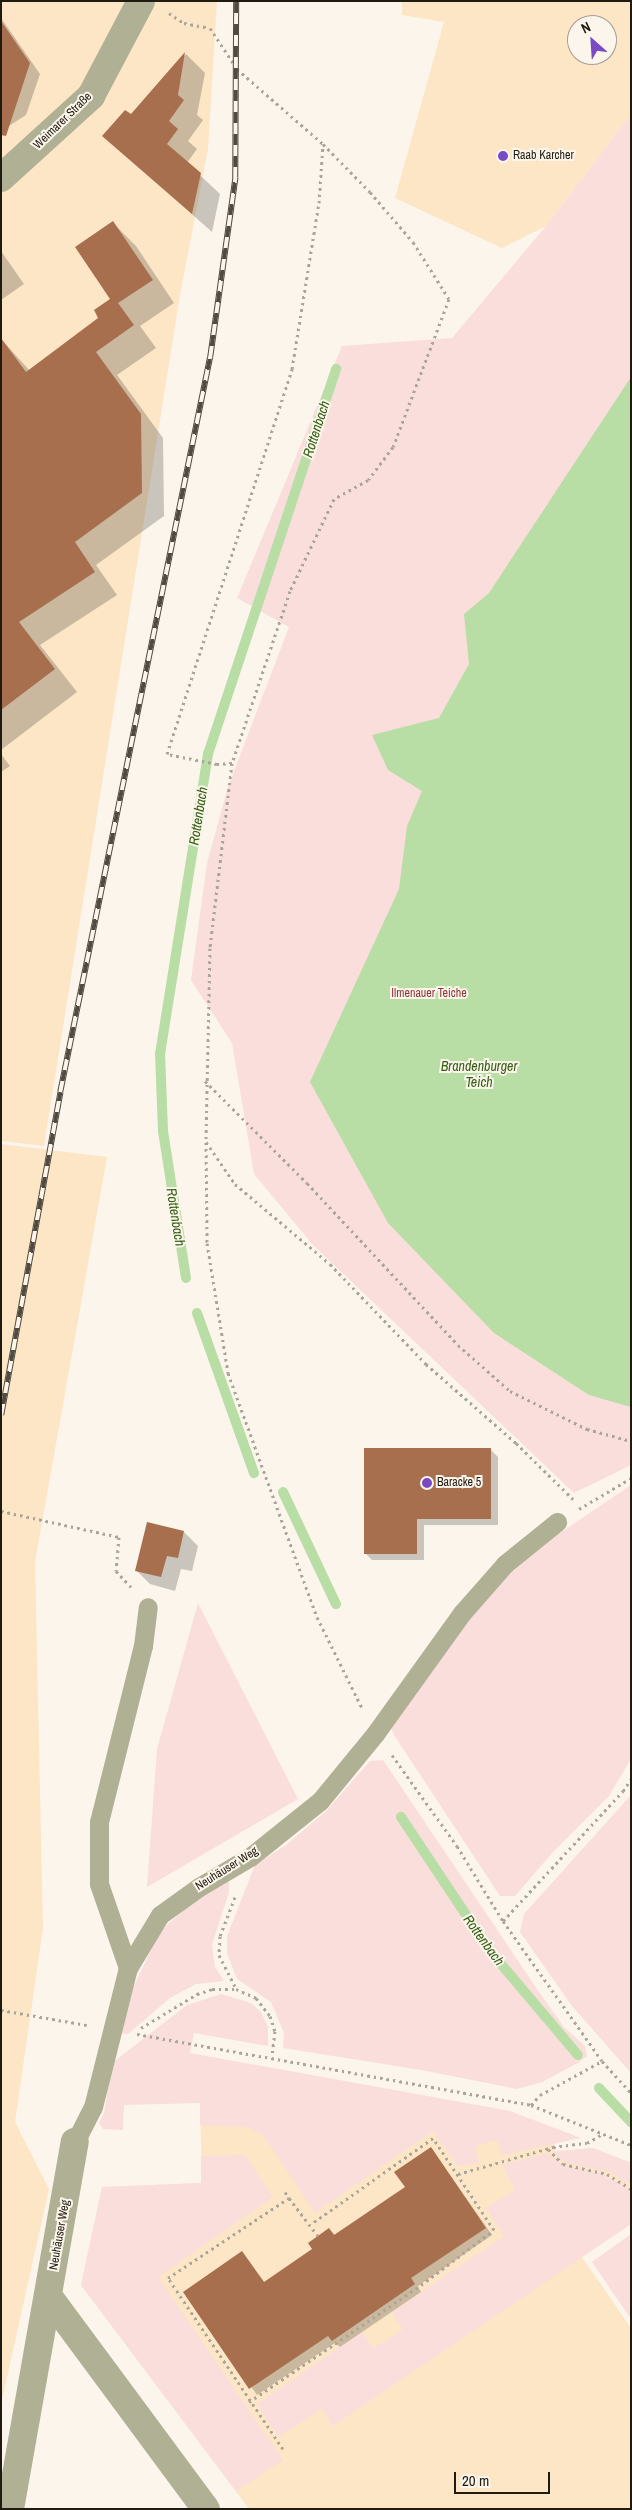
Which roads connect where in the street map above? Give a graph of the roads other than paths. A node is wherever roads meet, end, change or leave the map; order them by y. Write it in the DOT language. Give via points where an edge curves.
graph roads {
  1 [pos="151,4"];
  2 [pos="1,178"];
  3 [pos="557,1522"];
  4 [pos="148,1607"];
  5 [pos="128,1968"];
  6 [pos="75,2142"];
  7 [pos="49,2297"];
  8 [pos="10,2509"];
  9 [pos="206,2509"];
  1 -- 2 [label="street, Weimarer Straße" via="91,96"];
  3 -- 5 [label="lane, Neuhäuser Weg" via="505,1564 462,1613 375,1734 320,1801 250,1857 160,1915"];
  4 -- 5 [label="lane" via="143,1646 100,1822 99,1884"];
  5 -- 6 [label="lane, Neuhäuser Weg" via="93,2108"];
  6 -- 7 [label="street, Neuhäuser Weg"];
  7 -- 8 [label="street, Neuhäuser Weg"];
  7 -- 9 [label="street"];
}
